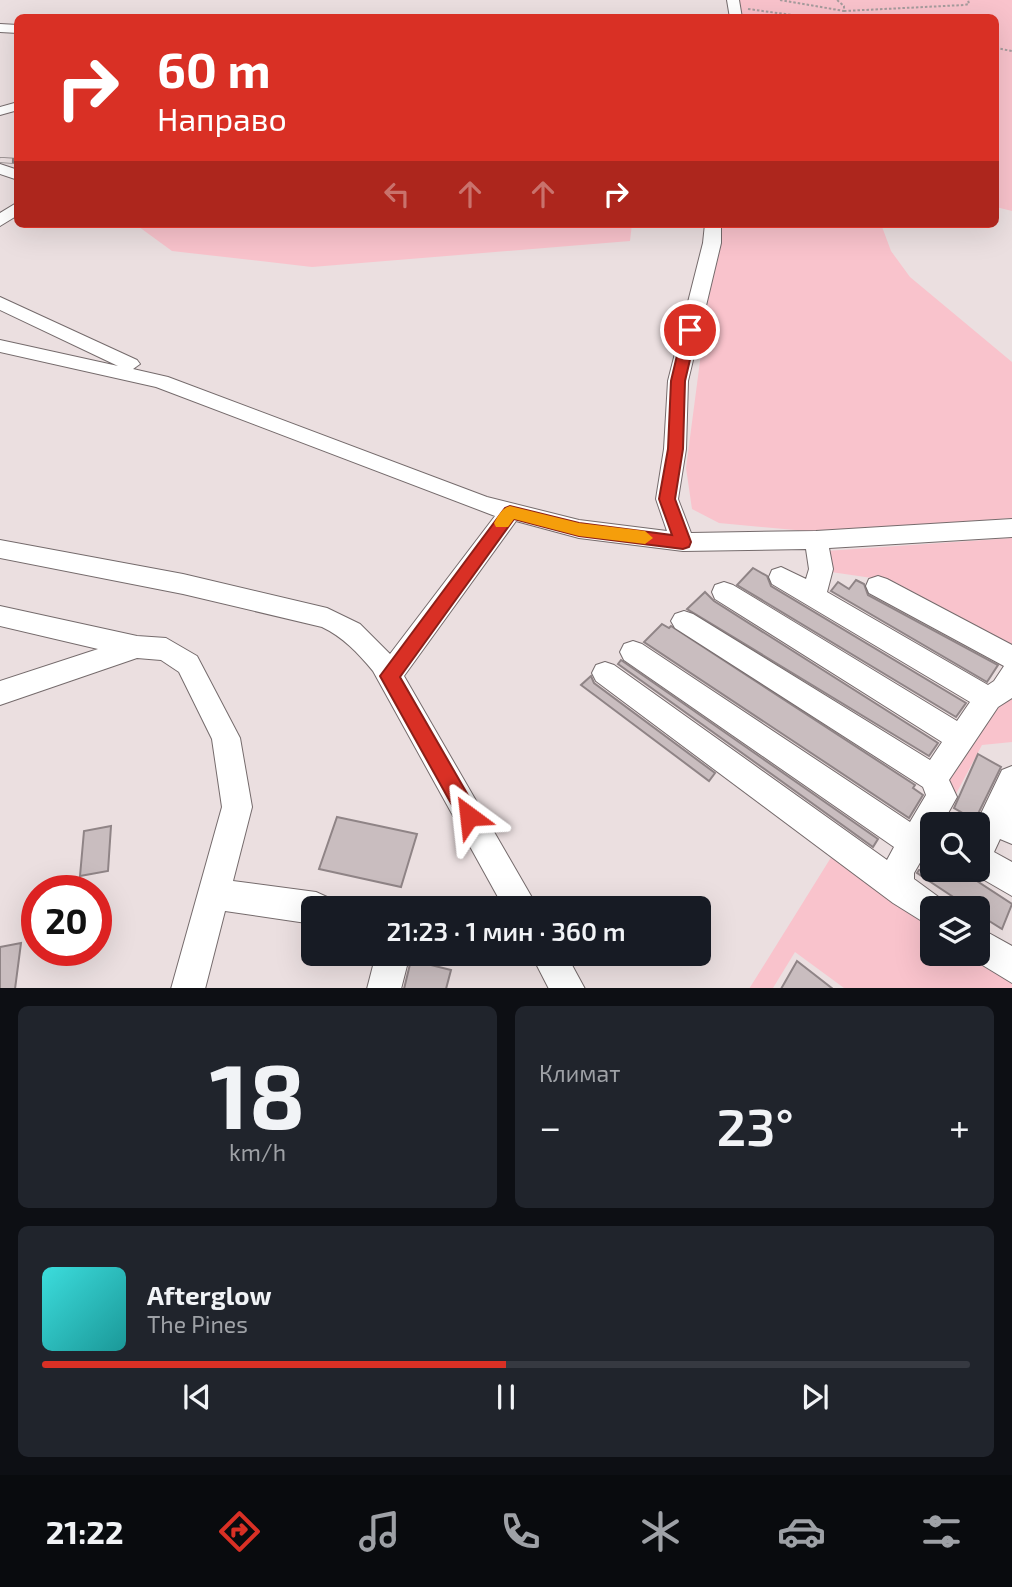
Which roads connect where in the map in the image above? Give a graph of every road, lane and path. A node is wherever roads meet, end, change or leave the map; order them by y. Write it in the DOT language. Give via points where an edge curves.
graph roads {
  1 [pos="780,0"];
  2 [pos="837,0"];
  3 [pos="968,0"];
  4 [pos="735,9"];
  5 [pos="844,11"];
  6 [pos="791,14"];
  7 [pos="14,210"];
  8 [pos="0,221"];
  9 [pos="713,228"];
  10 [pos="0,303"];
  11 [pos="0,346"];
  12 [pos="161,382"];
  13 [pos="510,512"];
  14 [pos="1012,528"];
  15 [pos="816,540"];
  16 [pos="683,542"];
  17 [pos="0,549"];
  18 [pos="781,577"];
  19 [pos="878,586"];
  20 [pos="724,592"];
  21 [pos="813,596"];
  22 [pos="0,616"];
  23 [pos="684,621"];
  24 [pos="137,647"];
  25 [pos="642,658"];
  26 [pos="1012,658"];
  27 [pos="1012,675"];
  28 [pos="389,676"];
  29 [pos="0,693"];
  30 [pos="988,699"];
  31 [pos="961,738"];
  32 [pos="934,778"];
  33 [pos="1012,780"];
  34 [pos="1003,824"];
  35 [pos="990,839"];
  36 [pos="914,842"];
  37 [pos="990,867"];
  38 [pos="1012,880"];
  39 [pos="904,892"];
  40 [pos="214,894"];
  41 [pos="515,896"];
  42 [pos="920,903"];
  43 [pos="301,906"];
  44 [pos="990,951"];
  45 [pos="390,966"];
  46 [pos="555,966"];
  47 [pos="1012,966"];
  48 [pos="188,988"];
  49 [pos="384,988"];
  50 [pos="567,988"];
  1 -- 5 [label="path"];
  2 -- 5 [label="path"];
  3 -- 5 [label="path" via="969,4 949,6"];
  4 -- 6 [label="path"];
  7 -- 8 [label="street"];
  9 -- 16 [label="street" via="678,381 676,449 667,499"];
  10 -- 12 [label="street"];
  11 -- 12 [label="street"];
  12 -- 13 [label="street"];
  13 -- 16 [label="street" via="579,529"];
  13 -- 28 [label="street"];
  14 -- 15 [label="street"];
  15 -- 16 [label="street"];
  15 -- 21 [label="street" via="821,569"];
  17 -- 28 [label="street" via="183,584 327,618 362,639"];
  18 -- 21 [label="street"];
  19 -- 26 [label="street"];
  20 -- 31 [label="street"];
  21 -- 30 [label="street"];
  22 -- 24 [label="street"];
  23 -- 32 [label="street"];
  24 -- 29 [label="street"];
  24 -- 40 [label="street" via="166,649 188,664 226,738 237,807"];
  25 -- 36 [label="lane"];
  25 -- 39 [label="street" via="617,682"];
  27 -- 30 [label="lane" via="1004,689"];
  28 -- 41 [label="street"];
  30 -- 31 [label="lane"];
  31 -- 32 [label="lane"];
  32 -- 36 [label="lane" via="942,797"];
  33 -- 34 [label="street"];
  34 -- 35 [label="street"];
  36 -- 39 [label="lane" via="897,878"];
  37 -- 38 [label="street"];
  39 -- 42 [label="street"];
  40 -- 43 [label="street"];
  40 -- 48 [label="street"];
  44 -- 47 [label="street"];
  45 -- 49 [label="street"];
  46 -- 50 [label="street"];
}
